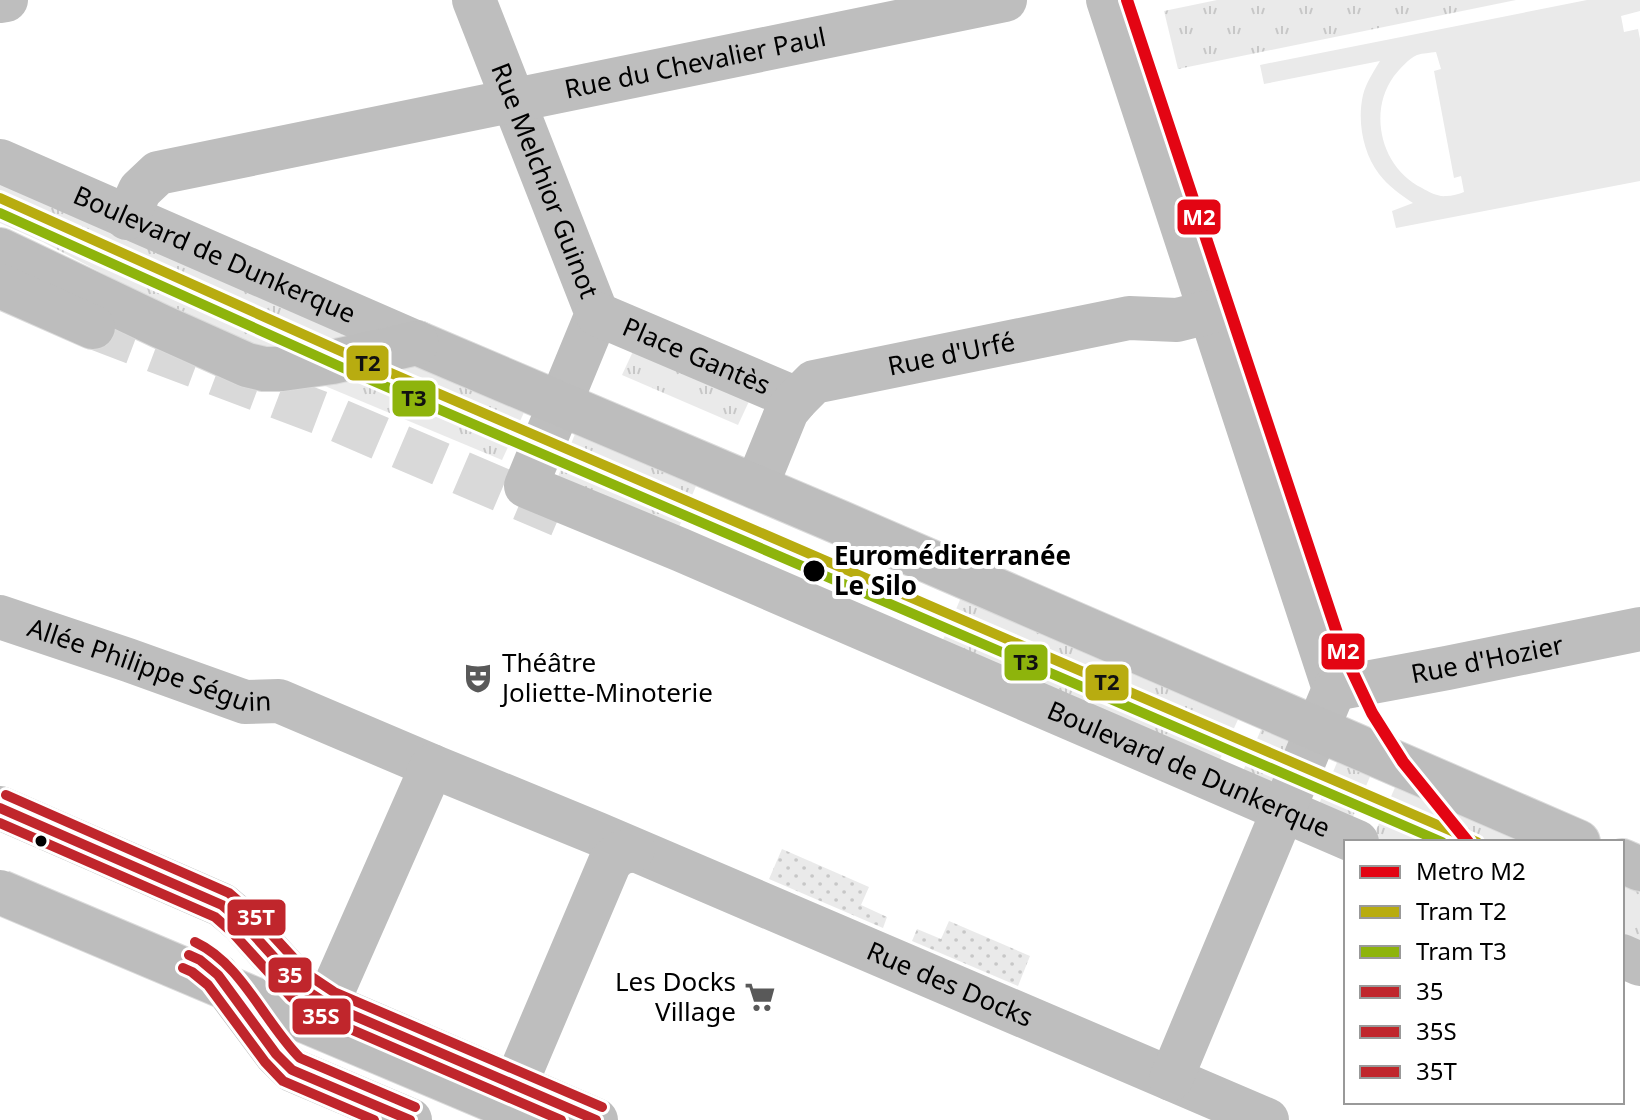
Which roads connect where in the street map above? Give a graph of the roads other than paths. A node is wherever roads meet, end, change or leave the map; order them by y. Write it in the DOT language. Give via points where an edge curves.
graph roads {
  1 [pos="6,0"];
  2 [pos="474,0"];
  3 [pos="1005,0"];
  4 [pos="1108,0"];
  5 [pos="0,1"];
  6 [pos="512,99"];
  7 [pos="0,161"];
  8 [pos="127,218"];
  9 [pos="0,250"];
  10 [pos="0,286"];
  11 [pos="1209,312"];
  12 [pos="597,314"];
  13 [pos="93,327"];
  14 [pos="417,343"];
  15 [pos="797,399"];
  16 [pos="560,404"];
  17 [pos="756,487"];
  18 [pos="0,617"];
  19 [pos="1640,629"];
  20 [pos="1334,689"];
  21 [pos="1317,729"];
  22 [pos="432,766"];
  23 [pos="0,808"];
  24 [pos="1283,811"];
  25 [pos="1352,840"];
  26 [pos="1573,840"];
  27 [pos="633,850"];
  28 [pos="0,874"];
  29 [pos="0,892"];
  30 [pos="327,1004"];
  31 [pos="1171,1079"];
  32 [pos="519,1109"];
  33 [pos="410,1120"];
  34 [pos="596,1120"];
  35 [pos="1267,1120"];
  1 -- 5 [label="street"];
  2 -- 6 [label="street, Rue Melchior Guinot"];
  3 -- 6 [label="street, Rue du Chevalier Paul"];
  4 -- 11 [label="street"];
  6 -- 8 [label="street, Rue du Chevalier Paul" via="158,173 140,190"];
  6 -- 12 [label="street, Rue Melchior Guinot"];
  7 -- 8 [label="street, Boulevard de Dunkerque"];
  8 -- 14 [label="street, Boulevard de Dunkerque"];
  9 -- 14 [label="main road" via="264,369 332,362"];
  10 -- 13 [label="main road"];
  11 -- 15 [label="street, Rue d'Urfé" via="1177,320 1129,318 814,382"];
  11 -- 20 [label="street"];
  12 -- 15 [label="street, Place Gantès"];
  12 -- 16 [label="street, Rue Melchior Guinot"];
  14 -- 16 [label="main road, Boulevard de Dunkerque"];
  15 -- 17 [label="street, Rue d'Urfé"];
  16 -- 17 [label="main road, Boulevard de Dunkerque"];
  16 -- 24 [label="street, Boulevard de Dunkerque" via="526,486"];
  17 -- 21 [label="main road, Boulevard de Dunkerque"];
  18 -- 22 [label="street, Allée Philippe Séguin" via="245,702 279,701"];
  19 -- 20 [label="street, Rue d'Hozier"];
  20 -- 21 [label="street"];
  21 -- 24 [label="street"];
  21 -- 26 [label="main road, Boulevard de Dunkerque"];
  22 -- 27 [label="street, Allée Philippe Séguin"];
  22 -- 30 [label="street"];
  23 -- 30 [label="street" via="222,905 301,987"];
  24 -- 25 [label="street, Boulevard de Dunkerque"];
  24 -- 31 [label="street"];
  27 -- 31 [label="street, Rue des Docks"];
  27 -- 32 [label="street" via="610,862"];
  28 -- 33 [label="street" via="200,960 218,975 292,1070"];
  29 -- 32 [label="main road, bridge"];
  30 -- 32 [label="street"];
  31 -- 35 [label="street, Rue des Docks"];
  32 -- 34 [label="street"];
}
